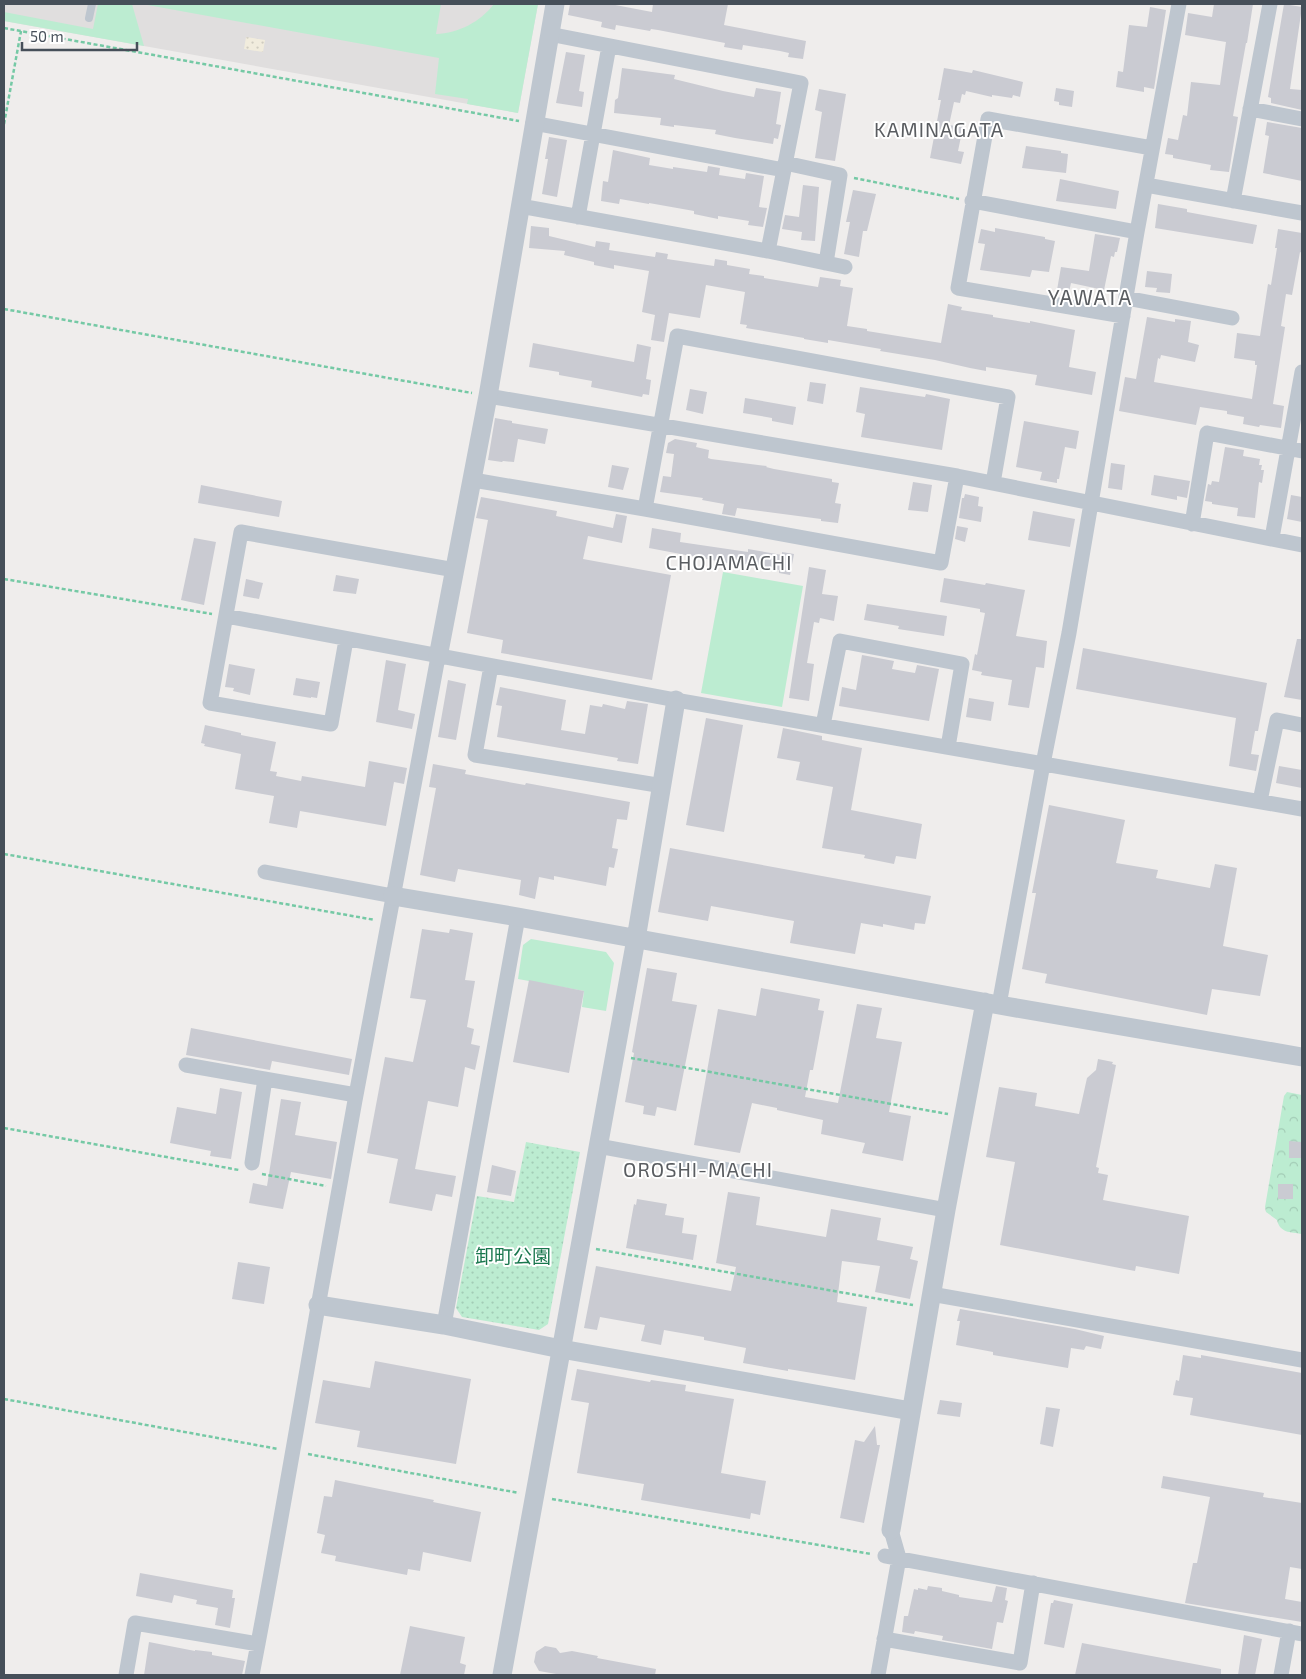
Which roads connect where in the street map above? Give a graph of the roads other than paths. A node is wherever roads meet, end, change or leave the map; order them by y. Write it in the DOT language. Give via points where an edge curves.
graph roads {
  1 [pos="92,4"];
  2 [pos="554,4"];
  3 [pos="1179,4"];
  4 [pos="1270,4"];
  5 [pos="89,18"];
  6 [pos="549,34"];
  7 [pos="610,46"];
  8 [pos="1250,109"];
  9 [pos="1302,119"];
  10 [pos="533,123"];
  11 [pos="593,135"];
  12 [pos="1152,148"];
  13 [pos="785,166"];
  14 [pos="1146,185"];
  15 [pos="1233,201"];
  16 [pos="972,202"];
  17 [pos="520,206"];
  18 [pos="1302,213"];
  19 [pos="578,217"];
  20 [pos="1137,232"];
  21 [pos="768,252"];
  22 [pos="826,263"];
  23 [pos="845,267"];
  24 [pos="1126,298"];
  25 [pos="1123,316"];
  26 [pos="1232,318"];
  27 [pos="1302,372"];
  28 [pos="488,396"];
  29 [pos="662,424"];
  30 [pos="1295,449"];
  31 [pos="957,476"];
  32 [pos="473,480"];
  33 [pos="993,483"];
  34 [pos="1092,503"];
  35 [pos="645,508"];
  36 [pos="1192,524"];
  37 [pos="1272,538"];
  38 [pos="1302,544"];
  39 [pos="455,570"];
  40 [pos="226,616"];
  41 [pos="346,640"];
  42 [pos="438,657"];
  43 [pos="491,666"];
  44 [pos="676,700"];
  45 [pos="823,725"];
  46 [pos="1302,725"];
  47 [pos="948,747"];
  48 [pos="1043,764"];
  49 [pos="663,786"];
  50 [pos="1260,801"];
  51 [pos="1302,809"];
  52 [pos="265,872"];
  53 [pos="393,896"];
  54 [pos="518,917"];
  55 [pos="636,939"];
  56 [pos="992,1004"];
  57 [pos="1302,1057"];
  58 [pos="186,1065"];
  59 [pos="265,1079"];
  60 [pos="356,1095"];
  61 [pos="598,1146"];
  62 [pos="250,1169"];
  63 [pos="946,1210"];
  64 [pos="930,1301"];
  65 [pos="318,1305"];
  66 [pos="444,1325"];
  67 [pos="561,1349"];
  68 [pos="1302,1360"];
  69 [pos="911,1411"];
  70 [pos="891,1530"];
  71 [pos="892,1557"];
  72 [pos="1033,1583"];
  73 [pos="1296,1632"];
  74 [pos="884,1639"];
  75 [pos="258,1644"];
  76 [pos="126,1675"];
  77 [pos="252,1675"];
  78 [pos="502,1675"];
  79 [pos="878,1675"];
  80 [pos="1281,1675"];
  1 -- 5 [label="lane"];
  2 -- 6 [label="street"];
  3 -- 12 [label="street"];
  4 -- 8 [label="street"];
  6 -- 7 [label="street"];
  6 -- 10 [label="street"];
  7 -- 11 [label="street"];
  7 -- 13 [label="street" via="800,83"];
  8 -- 9 [label="street"];
  8 -- 15 [label="street"];
  10 -- 11 [label="street"];
  10 -- 17 [label="street"];
  11 -- 13 [label="street"];
  11 -- 19 [label="street"];
  12 -- 14 [label="street"];
  12 -- 16 [label="street" via="988,119"];
  13 -- 21 [label="street"];
  13 -- 22 [label="street" via="840,175"];
  14 -- 15 [label="street"];
  14 -- 20 [label="street"];
  15 -- 18 [label="street"];
  16 -- 20 [label="street"];
  16 -- 25 [label="street" via="958,288"];
  17 -- 19 [label="street"];
  17 -- 28 [label="street"];
  19 -- 21 [label="street"];
  20 -- 24 [label="street"];
  21 -- 22 [label="street"];
  22 -- 23 [label="street"];
  24 -- 25 [label="street"];
  24 -- 26 [label="street"];
  25 -- 34 [label="street"];
  27 -- 30 [label="street"];
  28 -- 29 [label="street"];
  28 -- 32 [label="street"];
  29 -- 31 [label="street"];
  29 -- 33 [label="street" via="677,336 1008,397"];
  29 -- 35 [label="street"];
  30 -- 36 [label="street" via="1207,433"];
  30 -- 37 [label="street"];
  31 -- 33 [label="street"];
  31 -- 35 [label="street" via="941,564"];
  32 -- 35 [label="street"];
  32 -- 39 [label="street"];
  33 -- 34 [label="street"];
  34 -- 36 [label="street"];
  34 -- 48 [label="street"];
  36 -- 37 [label="street"];
  37 -- 38 [label="street"];
  39 -- 40 [label="street" via="241,532"];
  39 -- 42 [label="street"];
  40 -- 41 [label="street"];
  40 -- 41 [label="street" via="210,703 331,724"];
  41 -- 42 [label="street"];
  42 -- 43 [label="street"];
  42 -- 53 [label="street"];
  43 -- 44 [label="street"];
  43 -- 49 [label="street" via="475,755"];
  44 -- 45 [label="street"];
  44 -- 49 [label="street"];
  45 -- 47 [label="street"];
  45 -- 47 [label="street" via="840,641 962,664"];
  46 -- 50 [label="street" via="1277,720"];
  47 -- 48 [label="street"];
  48 -- 50 [label="street"];
  48 -- 56 [label="street"];
  49 -- 55 [label="street"];
  50 -- 51 [label="street"];
  52 -- 53 [label="street"];
  53 -- 54 [label="street"];
  53 -- 60 [label="street"];
  54 -- 55 [label="street"];
  54 -- 66 [label="street"];
  55 -- 56 [label="street"];
  55 -- 61 [label="street"];
  56 -- 57 [label="street"];
  56 -- 63 [label="street" via="964,1117"];
  58 -- 59 [label="street"];
  59 -- 60 [label="street"];
  59 -- 62 [label="street"];
  60 -- 65 [label="street"];
  61 -- 63 [label="street"];
  61 -- 67 [label="street"];
  63 -- 64 [label="street"];
  64 -- 68 [label="street"];
  64 -- 69 [label="street"];
  65 -- 66 [label="street"];
  65 -- 75 [label="street"];
  66 -- 67 [label="street"];
  67 -- 69 [label="street"];
  67 -- 78 [label="street"];
  69 -- 70 [label="street"];
  70 -- 71 [label="street"];
  71 -- 72 [label="street"];
  71 -- 74 [label="street"];
  72 -- 73 [label="street"];
  72 -- 74 [label="street" via="1020,1664"];
  73 -- 80 [label="street"];
  74 -- 79 [label="street"];
  75 -- 76 [label="street" via="135,1623"];
  75 -- 77 [label="street"];
}
